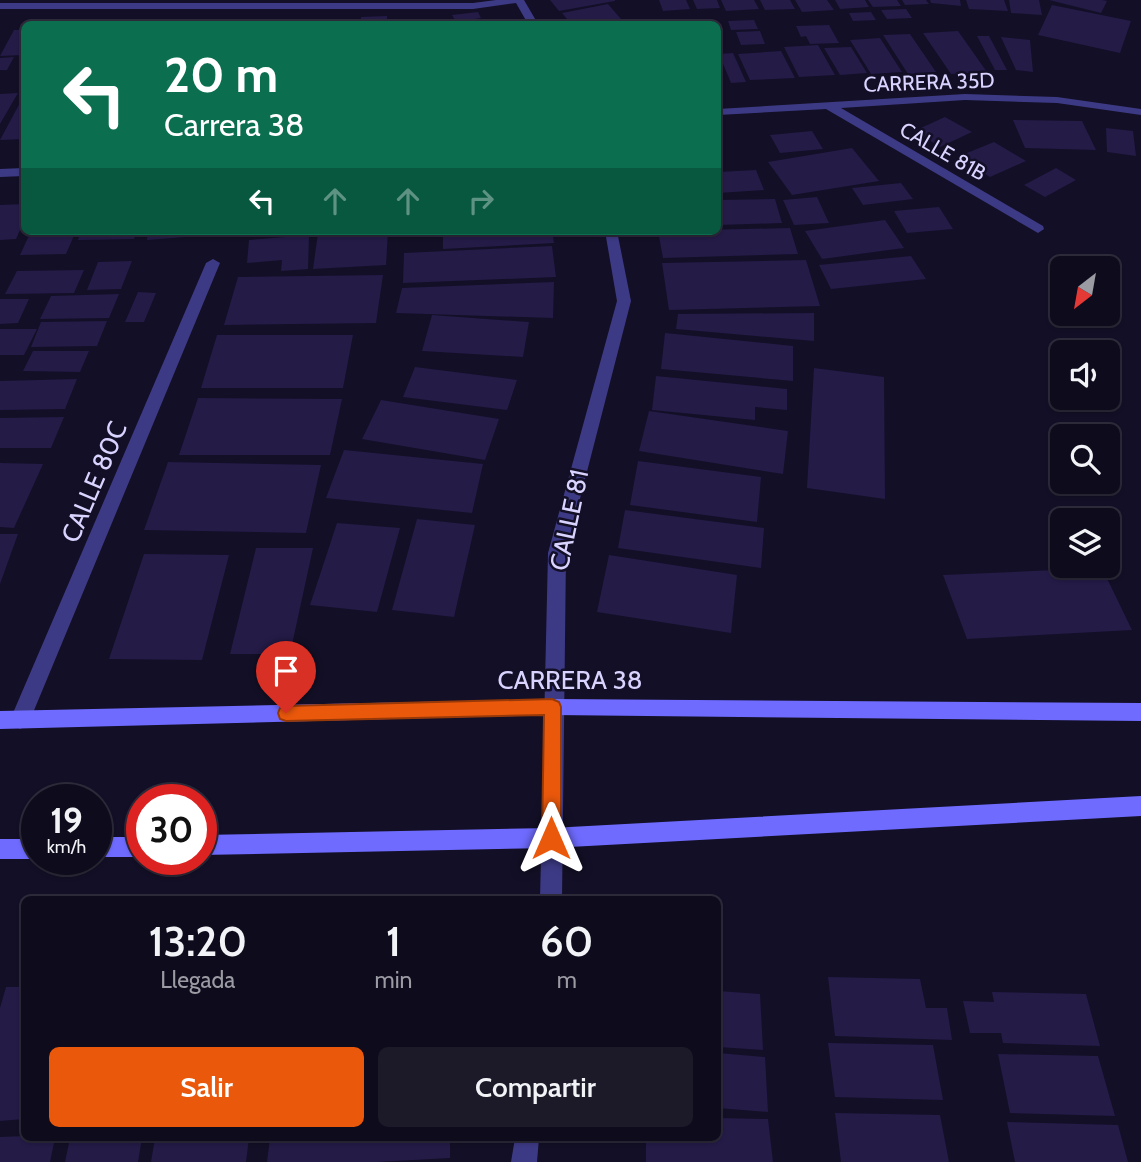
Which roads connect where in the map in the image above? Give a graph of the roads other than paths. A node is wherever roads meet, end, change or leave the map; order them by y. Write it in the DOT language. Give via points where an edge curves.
graph roads {
  1 [pos="519,0"];
  2 [pos="0,6"];
  3 [pos="531,21"];
  4 [pos="828,105"];
  5 [pos="721,112"];
  6 [pos="1141,112"];
  7 [pos="21,172"];
  8 [pos="0,173"];
  9 [pos="1038,229"];
  10 [pos="612,235"];
  11 [pos="213,263"];
  12 [pos="552,707"];
  13 [pos="1141,712"];
  14 [pos="0,720"];
  15 [pos="20,720"];
  16 [pos="1141,806"];
  17 [pos="551,838"];
  18 [pos="217,845"];
  19 [pos="0,849"];
  20 [pos="21,849"];
  21 [pos="551,896"];
  22 [pos="527,1141"];
  23 [pos="524,1162"];
  1 -- 2 [label="street" via="473,6"];
  1 -- 3 [label="street"];
  4 -- 5 [label="street, CARRERA 35D"];
  4 -- 6 [label="street, CARRERA 35D" via="965,97 1057,100"];
  4 -- 9 [label="street, CALLE 81B"];
  7 -- 8 [label="street"];
  10 -- 12 [label="street, CALLE 81" via="624,301 557,553"];
  11 -- 15 [label="street, CALLE 80C"];
  12 -- 13 [label="main road, CARRERA 38"];
  12 -- 15 [label="main road, CARRERA 38"];
  12 -- 17 [label="street, CALLE 81"];
  14 -- 15 [label="main road, CARRERA 38"];
  16 -- 17 [label="main road"];
  17 -- 18 [label="main road"];
  17 -- 21 [label="street, CALLE 81"];
  19 -- 20 [label="main road"];
  22 -- 23 [label="street"];
}
